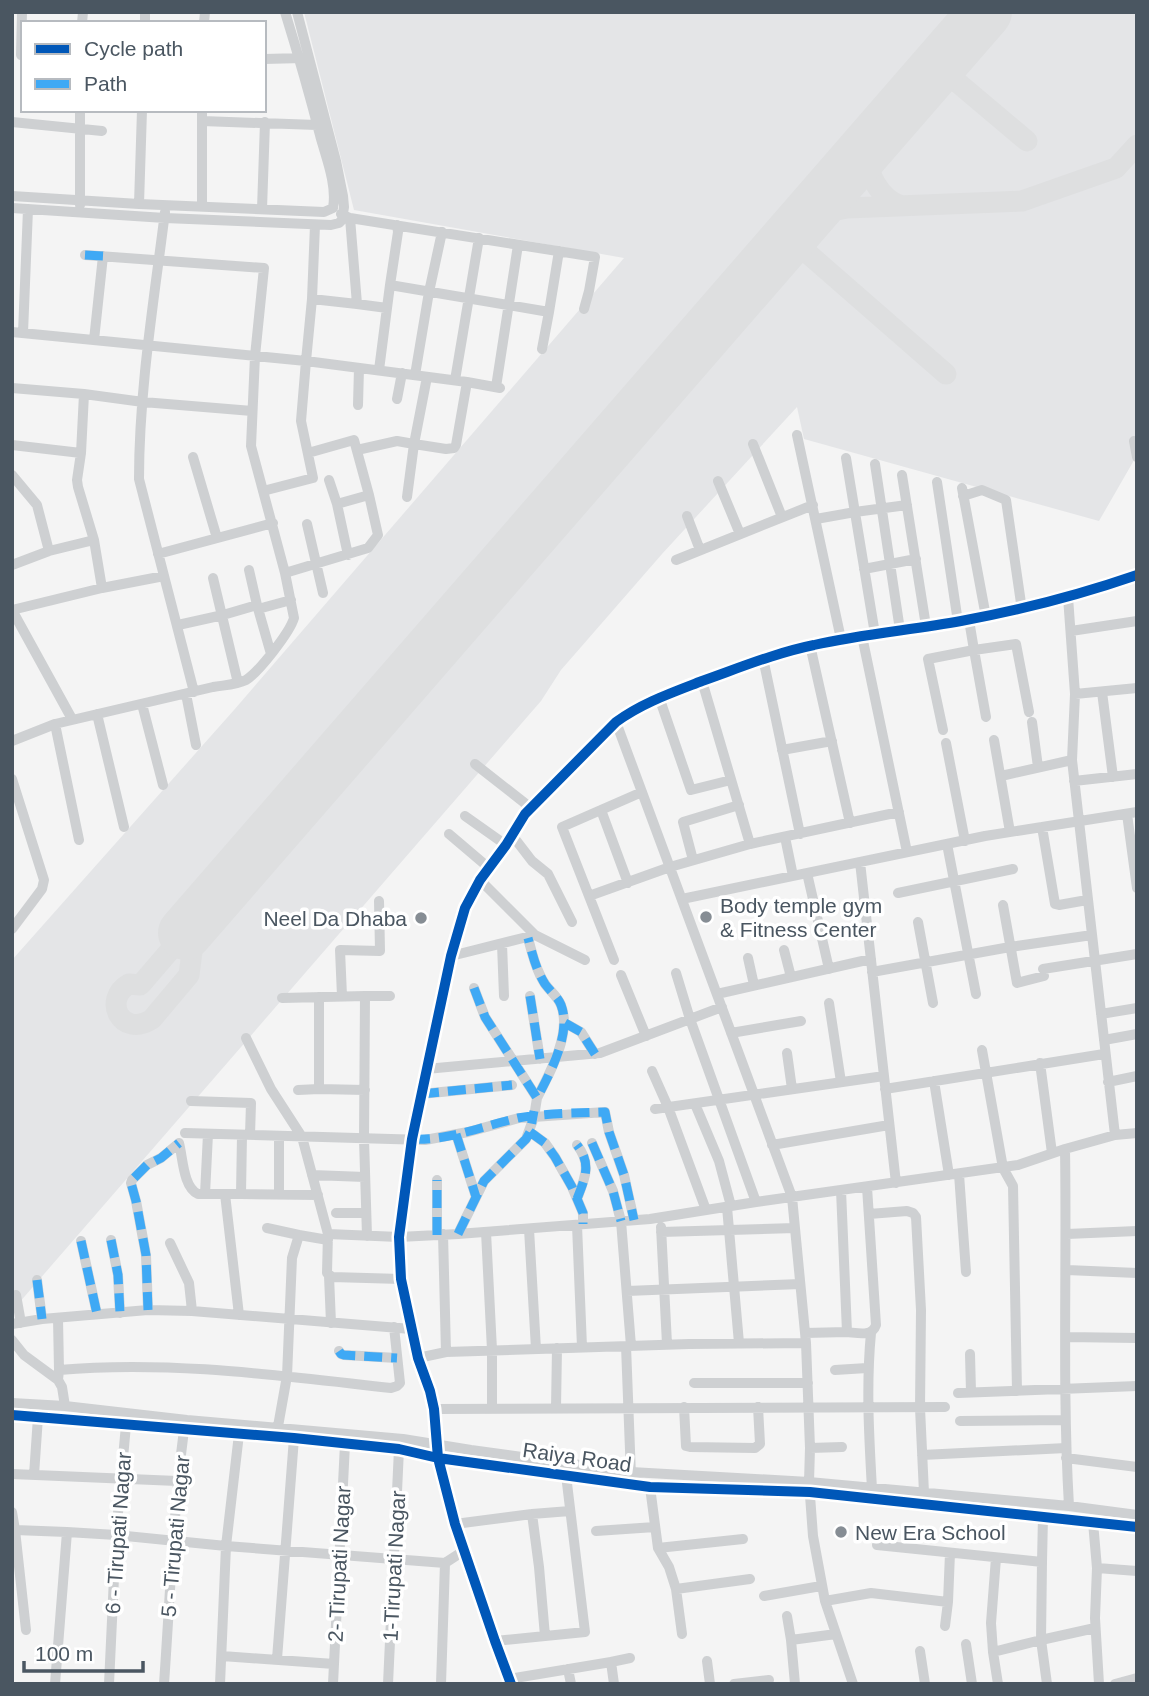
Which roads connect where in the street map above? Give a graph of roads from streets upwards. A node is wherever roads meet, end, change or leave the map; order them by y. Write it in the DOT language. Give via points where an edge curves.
graph roads {
  1 [pos="285,12"];
  2 [pos="297,12"];
  3 [pos="21,26"];
  4 [pos="19,55"];
  5 [pos="305,58"];
  6 [pos="266,59"];
  7 [pos="80,112"];
  8 [pos="142,112"];
  9 [pos="202,116"];
  10 [pos="12,122"];
  11 [pos="265,122"];
  12 [pos="317,125"];
  13 [pos="79,129"];
  14 [pos="102,131"];
  15 [pos="12,196"];
  16 [pos="139,204"];
  17 [pos="80,206"];
  18 [pos="166,206"];
  19 [pos="202,207"];
  20 [pos="12,208"];
  21 [pos="333,208"];
  22 [pos="28,209"];
  23 [pos="262,209"];
  24 [pos="347,217"];
  25 [pos="165,218"];
  26 [pos="315,225"];
  27 [pos="397,225"];
  28 [pos="442,232"];
  29 [pos="479,238"];
  30 [pos="518,245"];
  31 [pos="559,251"];
  32 [pos="85,255"];
  33 [pos="103,256"];
  34 [pos="159,259"];
  35 [pos="390,285"];
  36 [pos="429,292"];
  37 [pos="312,299"];
  38 [pos="468,299"];
  39 [pos="357,304"];
  40 [pos="509,306"];
  41 [pos="387,308"];
  42 [pos="584,309"];
  43 [pos="549,312"];
  44 [pos="18,332"];
  45 [pos="94,340"];
  46 [pos="148,345"];
  47 [pos="542,349"];
  48 [pos="255,356"];
  49 [pos="306,361"];
  50 [pos="359,368"];
  51 [pos="379,370"];
  52 [pos="402,373"];
  53 [pos="421,376"];
  54 [pos="455,380"];
  55 [pos="467,382"];
  56 [pos="12,388"];
  57 [pos="84,394"];
  58 [pos="397,399"];
  59 [pos="143,402"];
  60 [pos="358,405"];
  61 [pos="252,411"];
  62 [pos="797,435"];
  63 [pos="1134,441"];
  64 [pos="414,444"];
  65 [pos="753,444"];
  66 [pos="12,446"];
  67 [pos="357,450"];
  68 [pos="81,453"];
  69 [pos="308,453"];
  70 [pos="193,457"];
  71 [pos="1137,457"];
  72 [pos="846,458"];
  73 [pos="876,464"];
  74 [pos="12,475"];
  75 [pos="902,475"];
  76 [pos="329,480"];
  77 [pos="718,481"];
  78 [pos="937,482"];
  79 [pos="263,491"];
  80 [pos="369,495"];
  81 [pos="407,497"];
  82 [pos="337,504"];
  83 [pos="813,505"];
  84 [pos="907,505"];
  85 [pos="883,509"];
  86 [pos="966,510"];
  87 [pos="855,512"];
  88 [pos="687,516"];
  89 [pos="942,516"];
  90 [pos="782,517"];
  91 [pos="816,519"];
  92 [pos="272,523"];
  93 [pos="307,524"];
  94 [pos="740,534"];
  95 [pos="217,538"];
  96 [pos="94,540"];
  97 [pos="700,550"];
  98 [pos="49,551"];
  99 [pos="159,554"];
  100 [pos="348,555"];
  101 [pos="916,559"];
  102 [pos="676,560"];
  103 [pos="316,563"];
  104 [pos="891,564"];
  105 [pos="12,565"];
  106 [pos="864,569"];
  107 [pos="249,570"];
  108 [pos="285,573"];
  109 [pos="1137,575"];
  110 [pos="164,576"];
  111 [pos="214,578"];
  112 [pos="102,588"];
  113 [pos="323,593"];
  114 [pos="1068,597"];
  115 [pos="291,600"];
  116 [pos="258,607"];
  117 [pos="12,610"];
  118 [pos="1022,610"];
  119 [pos="223,615"];
  120 [pos="986,617"];
  121 [pos="963,621"];
  122 [pos="1137,621"];
  123 [pos="178,625"];
  124 [pos="926,626"];
  125 [pos="900,630"];
  126 [pos="1071,631"];
  127 [pos="875,634"];
  128 [pos="862,636"];
  129 [pos="841,639"];
  130 [pos="810,645"];
  131 [pos="974,650"];
  132 [pos="271,654"];
  133 [pos="763,658"];
  134 [pos="702,681"];
  135 [pos="238,683"];
  136 [pos="1137,688"];
  137 [pos="1102,692"];
  138 [pos="190,693"];
  139 [pos="1075,694"];
  140 [pos="659,697"];
  141 [pos="142,704"];
  142 [pos="97,714"];
  143 [pos="986,717"];
  144 [pos="72,719"];
  145 [pos="615,722"];
  146 [pos="55,724"];
  147 [pos="943,730"];
  148 [pos="994,740"];
  149 [pos="12,741"];
  150 [pos="832,741"];
  151 [pos="946,743"];
  152 [pos="196,745"];
  153 [pos="782,750"];
  154 [pos="1072,760"];
  155 [pos="475,764"];
  156 [pos="1038,768"];
  157 [pos="1137,774"];
  158 [pos="1000,776"];
  159 [pos="1113,777"];
  160 [pos="12,779"];
  161 [pos="732,780"];
  162 [pos="1074,781"];
  163 [pos="163,785"];
  164 [pos="642,792"];
  165 [pos="739,804"];
  166 [pos="531,808"];
  167 [pos="601,810"];
  168 [pos="900,813"];
  169 [pos="1132,813"];
  170 [pos="465,816"];
  171 [pos="1079,821"];
  172 [pos="850,823"];
  173 [pos="124,827"];
  174 [pos="1042,827"];
  175 [pos="1010,832"];
  176 [pos="449,834"];
  177 [pos="800,834"];
  178 [pos="512,835"];
  179 [pos="785,837"];
  180 [pos="79,841"];
  181 [pos="965,841"];
  182 [pos="750,844"];
  183 [pos="947,844"];
  184 [pos="506,845"];
  185 [pos="908,852"];
  186 [pos="694,860"];
  187 [pos="860,862"];
  188 [pos="670,867"];
  189 [pos="489,868"];
  190 [pos="1013,869"];
  191 [pos="807,873"];
  192 [pos="793,876"];
  193 [pos="480,880"];
  194 [pos="954,881"];
  195 [pos="628,883"];
  196 [pos="1137,888"];
  197 [pos="898,893"];
  198 [pos="589,896"];
  199 [pos="682,899"];
  200 [pos="1087,900"];
  201 [pos="379,901"];
  202 [pos="1003,905"];
  203 [pos="572,922"];
  204 [pos="918,922"];
  205 [pos="12,929"];
  206 [pos="1092,935"];
  207 [pos="532,936"];
  208 [pos="502,944"];
  209 [pos="1010,947"];
  210 [pos="784,950"];
  211 [pos="968,954"];
  212 [pos="1137,954"];
  213 [pos="451,956"];
  214 [pos="748,958"];
  215 [pos="871,959"];
  216 [pos="585,960"];
  217 [pos="614,960"];
  218 [pos="1096,961"];
  219 [pos="925,962"];
  220 [pos="828,969"];
  221 [pos="872,972"];
  222 [pos="676,973"];
  223 [pos="621,975"];
  224 [pos="791,977"];
  225 [pos="754,985"];
  226 [pos="474,988"];
  227 [pos="717,994"];
  228 [pos="976,994"];
  229 [pos="342,996"];
  230 [pos="365,996"];
  231 [pos="390,996"];
  232 [pos="504,996"];
  233 [pos="530,996"];
  234 [pos="319,997"];
  235 [pos="282,999"];
  236 [pos="829,1003"];
  237 [pos="933,1003"];
  238 [pos="722,1007"];
  239 [pos="1137,1009"];
  240 [pos="1101,1014"];
  241 [pos="690,1019"];
  242 [pos="801,1021"];
  243 [pos="565,1023"];
  244 [pos="731,1033"];
  245 [pos="1137,1034"];
  246 [pos="646,1036"];
  247 [pos="246,1038"];
  248 [pos="1104,1040"];
  249 [pos="982,1050"];
  250 [pos="787,1053"];
  251 [pos="595,1054"];
  252 [pos="1104,1054"];
  253 [pos="556,1058"];
  254 [pos="540,1059"];
  255 [pos="513,1061"];
  256 [pos="1040,1063"];
  257 [pos="426,1069"];
  258 [pos="652,1071"];
  259 [pos="985,1072"];
  260 [pos="884,1076"];
  261 [pos="1137,1076"];
  262 [pos="934,1081"];
  263 [pos="841,1082"];
  264 [pos="1108,1082"];
  265 [pos="512,1085"];
  266 [pos="885,1088"];
  267 [pos="318,1089"];
  268 [pos="792,1089"];
  269 [pos="298,1090"];
  270 [pos="365,1090"];
  271 [pos="421,1094"];
  272 [pos="754,1094"];
  273 [pos="537,1098"];
  274 [pos="719,1100"];
  275 [pos="191,1101"];
  276 [pos="695,1104"];
  277 [pos="668,1107"];
  278 [pos="655,1109"];
  279 [pos="534,1117"];
  280 [pos="889,1125"];
  281 [pos="530,1132"];
  282 [pos="185,1133"];
  283 [pos="1137,1133"];
  284 [pos="208,1134"];
  285 [pos="456,1134"];
  286 [pos="246,1135"];
  287 [pos="1115,1135"];
  288 [pos="279,1136"];
  289 [pos="302,1137"];
  290 [pos="364,1139"];
  291 [pos="412,1139"];
  292 [pos="592,1143"];
  293 [pos="577,1145"];
  294 [pos="772,1145"];
  295 [pos="1065,1149"];
  296 [pos="1052,1153"];
  297 [pos="1003,1168"];
  298 [pos="312,1175"];
  299 [pos="954,1175"];
  300 [pos="365,1177"];
  301 [pos="437,1181"];
  302 [pos="896,1183"];
  303 [pos="867,1187"];
  304 [pos="841,1190"];
  305 [pos="205,1194"];
  306 [pos="225,1194"];
  307 [pos="241,1194"];
  308 [pos="279,1195"];
  309 [pos="317,1195"];
  310 [pos="476,1197"];
  311 [pos="792,1197"];
  312 [pos="577,1199"];
  313 [pos="755,1202"];
  314 [pos="729,1206"];
  315 [pos="706,1210"];
  316 [pos="336,1213"];
  317 [pos="366,1213"];
  318 [pos="869,1214"];
  319 [pos="660,1217"];
  320 [pos="634,1220"];
  321 [pos="621,1222"];
  322 [pos="580,1225"];
  323 [pos="267,1228"];
  324 [pos="795,1228"];
  325 [pos="529,1229"];
  326 [pos="730,1230"];
  327 [pos="1137,1231"];
  328 [pos="486,1232"];
  329 [pos="661,1232"];
  330 [pos="440,1234"];
  331 [pos="458,1234"];
  332 [pos="1067,1234"];
  333 [pos="299,1235"];
  334 [pos="367,1236"];
  335 [pos="328,1237"];
  336 [pos="399,1237"];
  337 [pos="111,1240"];
  338 [pos="81,1241"];
  339 [pos="170,1243"];
  340 [pos="1067,1270"];
  341 [pos="966,1272"];
  342 [pos="1137,1273"];
  343 [pos="329,1276"];
  344 [pos="401,1279"];
  345 [pos="37,1280"];
  346 [pos="800,1284"];
  347 [pos="734,1286"];
  348 [pos="663,1289"];
  349 [pos="627,1291"];
  350 [pos="16,1295"];
  351 [pos="148,1310"];
  352 [pos="192,1311"];
  353 [pos="120,1313"];
  354 [pos="97,1314"];
  355 [pos="239,1315"];
  356 [pos="58,1318"];
  357 [pos="42,1319"];
  358 [pos="290,1320"];
  359 [pos="17,1323"];
  360 [pos="331,1323"];
  361 [pos="394,1327"];
  362 [pos="411,1329"];
  363 [pos="847,1332"];
  364 [pos="871,1333"];
  365 [pos="1066,1337"];
  366 [pos="805,1338"];
  367 [pos="1137,1338"];
  368 [pos="12,1340"];
  369 [pos="738,1343"];
  370 [pos="667,1345"];
  371 [pos="629,1346"];
  372 [pos="582,1347"];
  373 [pos="557,1348"];
  374 [pos="536,1349"];
  375 [pos="492,1350"];
  376 [pos="339,1351"];
  377 [pos="446,1352"];
  378 [pos="970,1354"];
  379 [pos="397,1358"];
  380 [pos="418,1358"];
  381 [pos="867,1368"];
  382 [pos="835,1370"];
  383 [pos="59,1375"];
  384 [pos="287,1376"];
  385 [pos="808,1383"];
  386 [pos="694,1384"];
  387 [pos="1137,1386"];
  388 [pos="1065,1390"];
  389 [pos="1017,1391"];
  390 [pos="971,1392"];
  391 [pos="958,1393"];
  392 [pos="12,1403"];
  393 [pos="65,1406"];
  394 [pos="808,1406"];
  395 [pos="684,1407"];
  396 [pos="758,1407"];
  397 [pos="868,1407"];
  398 [pos="945,1407"];
  399 [pos="556,1408"];
  400 [pos="629,1408"];
  401 [pos="920,1408"];
  402 [pos="434,1409"];
  403 [pos="492,1409"];
  404 [pos="12,1415"];
  405 [pos="38,1417"];
  406 [pos="1065,1420"];
  407 [pos="960,1421"];
  408 [pos="126,1425"];
  409 [pos="184,1430"];
  410 [pos="277,1432"];
  411 [pos="239,1434"];
  412 [pos="294,1438"];
  413 [pos="345,1444"];
  414 [pos="436,1444"];
  415 [pos="842,1447"];
  416 [pos="810,1448"];
  417 [pos="399,1449"];
  418 [pos="1066,1453"];
  419 [pos="922,1455"];
  420 [pos="438,1458"];
  421 [pos="1137,1468"];
  422 [pos="12,1474"];
  423 [pos="34,1475"];
  424 [pos="566,1475"];
  425 [pos="631,1478"];
  426 [pos="122,1480"];
  427 [pos="177,1482"];
  428 [pos="650,1487"];
  429 [pos="809,1487"];
  430 [pos="872,1489"];
  431 [pos="924,1493"];
  432 [pos="1069,1506"];
  433 [pos="570,1511"];
  434 [pos="12,1512"];
  435 [pos="532,1514"];
  436 [pos="1137,1515"];
  437 [pos="1043,1516"];
  438 [pos="1093,1522"];
  439 [pos="455,1524"];
  440 [pos="655,1527"];
  441 [pos="1137,1527"];
  442 [pos="15,1530"];
  443 [pos="596,1531"];
  444 [pos="67,1532"];
  445 [pos="116,1535"];
  446 [pos="743,1539"];
  447 [pos="172,1540"];
  448 [pos="877,1545"];
  449 [pos="226,1546"];
  450 [pos="658,1548"];
  451 [pos="15,1550"];
  452 [pos="286,1550"];
  453 [pos="465,1550"];
  454 [pos="950,1553"];
  455 [pos="340,1555"];
  456 [pos="996,1558"];
  457 [pos="394,1560"];
  458 [pos="1042,1562"];
  459 [pos="445,1563"];
  460 [pos="1097,1568"];
  461 [pos="1137,1571"];
  462 [pos="750,1579"];
  463 [pos="821,1586"];
  464 [pos="676,1589"];
  465 [pos="764,1596"];
  466 [pos="825,1601"];
  467 [pos="948,1602"];
  468 [pos="787,1616"];
  469 [pos="945,1626"];
  470 [pos="1095,1628"];
  471 [pos="26,1630"];
  472 [pos="682,1634"];
  473 [pos="836,1634"];
  474 [pos="545,1636"];
  475 [pos="791,1640"];
  476 [pos="1041,1640"];
  477 [pos="495,1641"];
  478 [pos="966,1644"];
  479 [pos="920,1651"];
  480 [pos="993,1652"];
  481 [pos="222,1656"];
  482 [pos="630,1658"];
  483 [pos="277,1659"];
  484 [pos="707,1661"];
  485 [pos="611,1662"];
  486 [pos="334,1664"];
  487 [pos="568,1669"];
  488 [pos="1137,1678"];
  489 [pos="769,1680"];
  490 [pos="510,1681"];
  491 [pos="55,1684"];
  492 [pos="110,1684"];
  493 [pos="164,1684"];
  494 [pos="220,1684"];
  495 [pos="333,1684"];
  496 [pos="388,1684"];
  497 [pos="441,1684"];
  498 [pos="571,1684"];
  499 [pos="614,1684"];
  500 [pos="710,1684"];
  501 [pos="738,1684"];
  502 [pos="795,1684"];
  503 [pos="853,1684"];
  504 [pos="925,1684"];
  505 [pos="972,1684"];
  506 [pos="998,1684"];
  507 [pos="1047,1684"];
  508 [pos="1099,1684"];
  509 [pos="1115,1684"];
  1 -- 5 [label="street"];
  2 -- 5 [label="street"];
  3 -- 4 [label="street"];
  5 -- 6 [label="street"];
  5 -- 12 [label="street"];
  5 -- 24 [label="street" via="336,161"];
  7 -- 13 [label="street"];
  8 -- 16 [label="street"];
  9 -- 11 [label="street"];
  9 -- 19 [label="street"];
  10 -- 13 [label="street"];
  11 -- 12 [label="street"];
  11 -- 23 [label="street"];
  12 -- 21 [label="street" via="334,194"];
  13 -- 14 [label="street"];
  13 -- 17 [label="street"];
  15 -- 17 [label="street"];
  16 -- 17 [label="street"];
  16 -- 18 [label="street"];
  17 -- 22 [label="street"];
  17 -- 25 [label="street"];
  18 -- 19 [label="street"];
  18 -- 25 [label="street"];
  19 -- 23 [label="street"];
  20 -- 22 [label="street"];
  21 -- 23 [label="street" via="324,212"];
  21 -- 24 [label="street"];
  22 -- 44 [label="street"];
  24 -- 26 [label="street" via="339,223"];
  24 -- 27 [label="street"];
  24 -- 39 [label="street"];
  25 -- 26 [label="street"];
  25 -- 34 [label="street"];
  26 -- 37 [label="street"];
  27 -- 28 [label="street"];
  27 -- 35 [label="street"];
  28 -- 29 [label="street"];
  28 -- 36 [label="street"];
  29 -- 30 [label="street"];
  29 -- 38 [label="street"];
  30 -- 31 [label="street"];
  30 -- 40 [label="street"];
  31 -- 42 [label="street" via="595,257"];
  31 -- 43 [label="street"];
  32 -- 33 [label="street"];
  33 -- 34 [label="street"];
  33 -- 45 [label="street"];
  34 -- 46 [label="street"];
  34 -- 48 [label="street" via="264,268"];
  35 -- 36 [label="street"];
  35 -- 41 [label="street"];
  36 -- 38 [label="street"];
  36 -- 53 [label="street"];
  37 -- 39 [label="street"];
  37 -- 49 [label="street"];
  38 -- 40 [label="street"];
  38 -- 54 [label="street"];
  39 -- 41 [label="street"];
  40 -- 43 [label="street"];
  40 -- 55 [label="street" via="498,387"];
  41 -- 51 [label="street"];
  43 -- 47 [label="street"];
  44 -- 45 [label="street"];
  45 -- 46 [label="street"];
  46 -- 48 [label="street"];
  46 -- 59 [label="street"];
  48 -- 49 [label="street"];
  48 -- 61 [label="street"];
  49 -- 50 [label="street"];
  49 -- 69 [label="street" via="301,421"];
  50 -- 51 [label="street"];
  50 -- 60 [label="street"];
  51 -- 52 [label="street"];
  52 -- 53 [label="street"];
  52 -- 58 [label="street"];
  53 -- 54 [label="street"];
  53 -- 64 [label="street"];
  54 -- 55 [label="street"];
  55 -- 64 [label="street" via="454,448"];
  56 -- 57 [label="street"];
  57 -- 59 [label="street"];
  57 -- 68 [label="street"];
  59 -- 61 [label="street"];
  59 -- 99 [label="street" via="139,479"];
  61 -- 79 [label="street" via="252,454"];
  62 -- 83 [label="street"];
  63 -- 71 [label="street"];
  64 -- 67 [label="street" via="393,442"];
  64 -- 81 [label="street"];
  65 -- 90 [label="street"];
  66 -- 68 [label="street"];
  67 -- 69 [label="street" via="354,440"];
  67 -- 80 [label="street"];
  68 -- 96 [label="street" via="78,487"];
  69 -- 79 [label="street" via="313,478"];
  70 -- 95 [label="street"];
  72 -- 87 [label="street"];
  73 -- 85 [label="street"];
  74 -- 98 [label="street" via="37,505"];
  75 -- 84 [label="street"];
  76 -- 82 [label="street"];
  77 -- 94 [label="street"];
  78 -- 89 [label="street"];
  79 -- 92 [label="street"];
  80 -- 82 [label="street"];
  80 -- 100 [label="street" via="378,535 368,548"];
  82 -- 100 [label="street"];
  83 -- 90 [label="street"];
  83 -- 91 [label="street"];
  84 -- 85 [label="street"];
  84 -- 101 [label="street"];
  85 -- 87 [label="street"];
  85 -- 104 [label="street"];
  86 -- 89 [label="street"];
  86 -- 118 [label="street" via="963,492 982,490 1006,500"];
  86 -- 120 [label="street"];
  87 -- 91 [label="street"];
  87 -- 106 [label="street"];
  88 -- 97 [label="street"];
  89 -- 121 [label="street"];
  90 -- 94 [label="street"];
  91 -- 129 [label="street"];
  92 -- 95 [label="street"];
  92 -- 108 [label="street"];
  93 -- 103 [label="street"];
  94 -- 97 [label="street"];
  95 -- 99 [label="street"];
  96 -- 98 [label="street"];
  96 -- 112 [label="street"];
  97 -- 102 [label="street"];
  98 -- 105 [label="street"];
  99 -- 110 [label="street"];
  100 -- 103 [label="street"];
  101 -- 104 [label="street"];
  101 -- 124 [label="street"];
  103 -- 108 [label="street"];
  103 -- 113 [label="street"];
  104 -- 106 [label="street"];
  104 -- 125 [label="street"];
  106 -- 127 [label="street"];
  107 -- 116 [label="street"];
  108 -- 115 [label="street"];
  109 -- 114 [label="street"];
  110 -- 112 [label="street"];
  110 -- 123 [label="street"];
  111 -- 119 [label="street"];
  112 -- 117 [label="street"];
  114 -- 118 [label="street"];
  114 -- 126 [label="street"];
  115 -- 116 [label="street"];
  115 -- 132 [label="street" via="292,625"];
  116 -- 119 [label="street"];
  116 -- 132 [label="street"];
  117 -- 144 [label="street"];
  118 -- 120 [label="street"];
  119 -- 123 [label="street"];
  119 -- 135 [label="street"];
  120 -- 121 [label="street"];
  121 -- 124 [label="street"];
  121 -- 131 [label="street"];
  122 -- 126 [label="street"];
  123 -- 138 [label="street"];
  124 -- 125 [label="street"];
  125 -- 127 [label="street"];
  126 -- 139 [label="street"];
  127 -- 128 [label="street"];
  128 -- 129 [label="street"];
  128 -- 168 [label="street"];
  129 -- 130 [label="street"];
  130 -- 133 [label="street"];
  130 -- 150 [label="street"];
  131 -- 143 [label="street"];
  131 -- 147 [label="street" via="928,659"];
  131 -- 156 [label="street" via="1016,644"];
  132 -- 135 [label="street"];
  133 -- 134 [label="street"];
  133 -- 153 [label="street"];
  134 -- 140 [label="street"];
  134 -- 161 [label="street"];
  135 -- 138 [label="street"];
  136 -- 137 [label="street"];
  137 -- 139 [label="street"];
  137 -- 159 [label="street"];
  138 -- 141 [label="street"];
  138 -- 152 [label="street"];
  139 -- 154 [label="street"];
  140 -- 145 [label="street"];
  140 -- 161 [label="street" via="691,790"];
  141 -- 142 [label="street"];
  141 -- 163 [label="street"];
  142 -- 144 [label="street"];
  142 -- 173 [label="street"];
  144 -- 146 [label="street"];
  145 -- 164 [label="street"];
  145 -- 166 [label="street"];
  146 -- 149 [label="street"];
  146 -- 180 [label="street"];
  148 -- 158 [label="street"];
  150 -- 153 [label="street"];
  150 -- 172 [label="street"];
  151 -- 181 [label="street"];
  153 -- 177 [label="street"];
  154 -- 156 [label="street"];
  154 -- 162 [label="street"];
  155 -- 166 [label="street"];
  156 -- 158 [label="street"];
  157 -- 159 [label="street"];
  158 -- 175 [label="street"];
  159 -- 162 [label="street"];
  160 -- 205 [label="street" via="44,880"];
  161 -- 165 [label="street"];
  162 -- 171 [label="street"];
  164 -- 167 [label="street"];
  164 -- 188 [label="street"];
  165 -- 182 [label="street"];
  165 -- 186 [label="street" via="683,821"];
  166 -- 178 [label="street"];
  167 -- 195 [label="street"];
  167 -- 198 [label="street" via="562,827"];
  168 -- 172 [label="street"];
  168 -- 185 [label="street"];
  169 -- 171 [label="street"];
  169 -- 196 [label="street"];
  170 -- 184 [label="street"];
  171 -- 174 [label="street"];
  171 -- 200 [label="street"];
  172 -- 177 [label="street"];
  174 -- 175 [label="street"];
  174 -- 200 [label="street" via="1055,904"];
  175 -- 181 [label="street"];
  176 -- 189 [label="street"];
  177 -- 179 [label="street"];
  178 -- 184 [label="street"];
  178 -- 203 [label="street" via="548,874"];
  179 -- 182 [label="street"];
  179 -- 192 [label="street"];
  181 -- 183 [label="street"];
  182 -- 186 [label="street"];
  183 -- 185 [label="street"];
  183 -- 194 [label="street"];
  184 -- 189 [label="street"];
  185 -- 187 [label="street"];
  186 -- 188 [label="street"];
  187 -- 191 [label="street"];
  187 -- 215 [label="street"];
  188 -- 195 [label="street"];
  188 -- 199 [label="street"];
  189 -- 193 [label="street"];
  190 -- 194 [label="street"];
  191 -- 192 [label="street"];
  191 -- 220 [label="street"];
  192 -- 199 [label="street"];
  193 -- 207 [label="street"];
  193 -- 213 [label="street" via="465,908"];
  194 -- 197 [label="street"];
  194 -- 211 [label="street"];
  195 -- 198 [label="street"];
  198 -- 217 [label="street"];
  199 -- 227 [label="street"];
  200 -- 206 [label="street"];
  201 -- 229 [label="street" via="380,951 340,950"];
  202 -- 209 [label="street"];
  204 -- 219 [label="street"];
  206 -- 209 [label="street"];
  206 -- 218 [label="street"];
  207 -- 208 [label="street"];
  207 -- 216 [label="street"];
  207 -- 243 [label="street" via="535,961 561,1003"];
  208 -- 213 [label="street"];
  208 -- 232 [label="street"];
  209 -- 211 [label="street"];
  209 -- 218 [label="street" via="1017,983"];
  210 -- 224 [label="street"];
  211 -- 219 [label="street"];
  211 -- 228 [label="street"];
  212 -- 218 [label="street"];
  213 -- 257 [label="street"];
  214 -- 225 [label="street"];
  215 -- 220 [label="street"];
  215 -- 221 [label="street"];
  218 -- 240 [label="street"];
  219 -- 221 [label="street"];
  219 -- 237 [label="street"];
  220 -- 224 [label="street"];
  221 -- 260 [label="street"];
  222 -- 241 [label="street"];
  223 -- 246 [label="street"];
  224 -- 225 [label="street"];
  225 -- 227 [label="street"];
  226 -- 255 [label="street" via="485,1017"];
  227 -- 238 [label="street"];
  229 -- 230 [label="street"];
  229 -- 234 [label="street"];
  230 -- 231 [label="street"];
  230 -- 270 [label="street"];
  233 -- 254 [label="street"];
  234 -- 235 [label="street"];
  234 -- 267 [label="street"];
  236 -- 263 [label="street"];
  238 -- 241 [label="street"];
  238 -- 244 [label="street"];
  239 -- 240 [label="street"];
  240 -- 248 [label="street"];
  241 -- 246 [label="street"];
  241 -- 274 [label="street"];
  242 -- 244 [label="street"];
  243 -- 251 [label="street" via="581,1032"];
  243 -- 253 [label="street"];
  244 -- 272 [label="street"];
  245 -- 248 [label="street"];
  246 -- 251 [label="street"];
  247 -- 289 [label="street" via="271,1090"];
  248 -- 252 [label="street"];
  249 -- 259 [label="street"];
  250 -- 268 [label="street"];
  251 -- 253 [label="street"];
  252 -- 256 [label="street"];
  252 -- 264 [label="street"];
  253 -- 254 [label="street"];
  253 -- 273 [label="street"];
  254 -- 255 [label="street"];
  255 -- 257 [label="street"];
  255 -- 273 [label="street"];
  256 -- 259 [label="street"];
  256 -- 296 [label="street"];
  257 -- 271 [label="street"];
  258 -- 277 [label="street"];
  259 -- 262 [label="street"];
  259 -- 297 [label="street"];
  260 -- 263 [label="street"];
  260 -- 266 [label="street"];
  261 -- 264 [label="street"];
  262 -- 266 [label="street"];
  262 -- 299 [label="street"];
  263 -- 268 [label="street"];
  264 -- 287 [label="street"];
  265 -- 271 [label="street"];
  266 -- 280 [label="street"];
  267 -- 269 [label="street"];
  267 -- 270 [label="street"];
  268 -- 272 [label="street"];
  270 -- 290 [label="street"];
  271 -- 291 [label="street"];
  272 -- 274 [label="street"];
  272 -- 294 [label="street"];
  273 -- 279 [label="street"];
  274 -- 276 [label="street"];
  274 -- 313 [label="street"];
  275 -- 286 [label="street" via="251,1103"];
  276 -- 277 [label="street"];
  276 -- 314 [label="street" via="719,1161"];
  277 -- 278 [label="street"];
  277 -- 315 [label="street"];
  279 -- 281 [label="street"];
  279 -- 285 [label="street"];
  279 -- 320 [label="street" via="605,1112"];
  280 -- 294 [label="street"];
  280 -- 302 [label="street"];
  281 -- 310 [label="street" via="484,1181"];
  281 -- 312 [label="street" via="555,1157"];
  282 -- 284 [label="street"];
  283 -- 287 [label="street"];
  284 -- 286 [label="street"];
  284 -- 305 [label="street"];
  285 -- 291 [label="street"];
  285 -- 310 [label="street"];
  286 -- 288 [label="street"];
  286 -- 307 [label="street"];
  287 -- 295 [label="street"];
  288 -- 289 [label="street"];
  288 -- 308 [label="street"];
  289 -- 290 [label="street"];
  289 -- 298 [label="street"];
  290 -- 291 [label="street"];
  290 -- 300 [label="street"];
  291 -- 336 [label="street"];
  292 -- 321 [label="street"];
  293 -- 312 [label="street" via="586,1168"];
  294 -- 311 [label="street"];
  295 -- 296 [label="street"];
  295 -- 332 [label="street"];
  296 -- 297 [label="street"];
  297 -- 299 [label="street"];
  297 -- 389 [label="street" via="1013,1186"];
  298 -- 300 [label="street"];
  298 -- 309 [label="street"];
  299 -- 302 [label="street"];
  299 -- 341 [label="street"];
  300 -- 317 [label="street"];
  301 -- 330 [label="street"];
  302 -- 303 [label="street"];
  303 -- 304 [label="street"];
  303 -- 318 [label="street"];
  304 -- 311 [label="street"];
  304 -- 363 [label="street"];
  305 -- 306 [label="street"];
  305 -- 351 [label="street" via="191,1191 179,1143 132,1180 146,1255"];
  306 -- 307 [label="street"];
  306 -- 355 [label="street"];
  307 -- 308 [label="street"];
  308 -- 309 [label="street"];
  309 -- 335 [label="street"];
  310 -- 331 [label="street"];
  311 -- 313 [label="street"];
  311 -- 324 [label="street"];
  312 -- 322 [label="street" via="583,1213"];
  313 -- 314 [label="street"];
  314 -- 315 [label="street"];
  314 -- 326 [label="street"];
  315 -- 319 [label="street"];
  316 -- 317 [label="street"];
  317 -- 334 [label="street"];
  318 -- 364 [label="street" via="876,1325"];
  318 -- 401 [label="street" via="907,1211 916,1217"];
  319 -- 320 [label="street"];
  319 -- 329 [label="street"];
  320 -- 321 [label="street"];
  321 -- 322 [label="street"];
  321 -- 349 [label="street"];
  322 -- 325 [label="street"];
  322 -- 372 [label="street"];
  323 -- 333 [label="street"];
  324 -- 326 [label="street"];
  324 -- 346 [label="street"];
  325 -- 328 [label="street"];
  325 -- 374 [label="street"];
  326 -- 329 [label="street"];
  326 -- 347 [label="street"];
  327 -- 332 [label="street"];
  328 -- 331 [label="street"];
  328 -- 375 [label="street"];
  329 -- 348 [label="street"];
  330 -- 331 [label="street"];
  330 -- 336 [label="street"];
  330 -- 377 [label="street"];
  332 -- 340 [label="street"];
  333 -- 335 [label="street"];
  333 -- 358 [label="street" via="292,1258"];
  334 -- 335 [label="street"];
  334 -- 336 [label="street"];
  335 -- 343 [label="street"];
  336 -- 344 [label="street"];
  337 -- 353 [label="street"];
  338 -- 354 [label="street"];
  339 -- 352 [label="street" via="189,1283"];
  340 -- 342 [label="street"];
  340 -- 365 [label="street"];
  343 -- 344 [label="street"];
  343 -- 360 [label="street"];
  344 -- 362 [label="street"];
  345 -- 357 [label="street"];
  346 -- 347 [label="street"];
  346 -- 366 [label="street"];
  347 -- 348 [label="street"];
  347 -- 369 [label="street"];
  348 -- 349 [label="street"];
  348 -- 370 [label="street"];
  349 -- 371 [label="street"];
  350 -- 359 [label="street"];
  351 -- 352 [label="street"];
  351 -- 353 [label="street"];
  352 -- 355 [label="street"];
  353 -- 354 [label="street"];
  354 -- 356 [label="street"];
  355 -- 358 [label="street"];
  356 -- 357 [label="street"];
  356 -- 383 [label="street"];
  357 -- 359 [label="street"];
  358 -- 360 [label="street"];
  358 -- 384 [label="street"];
  360 -- 361 [label="street"];
  361 -- 362 [label="street"];
  361 -- 379 [label="street"];
  362 -- 380 [label="street"];
  363 -- 364 [label="street"];
  363 -- 366 [label="street"];
  364 -- 381 [label="street"];
  365 -- 367 [label="street"];
  365 -- 388 [label="street"];
  366 -- 369 [label="street"];
  366 -- 385 [label="street"];
  368 -- 383 [label="street" via="27,1358"];
  369 -- 370 [label="street"];
  370 -- 371 [label="street"];
  371 -- 372 [label="street"];
  371 -- 400 [label="street"];
  372 -- 373 [label="street"];
  373 -- 374 [label="street"];
  373 -- 399 [label="street"];
  374 -- 375 [label="street"];
  375 -- 377 [label="street"];
  375 -- 403 [label="street"];
  376 -- 379 [label="street"];
  377 -- 380 [label="street"];
  378 -- 390 [label="street"];
  379 -- 384 [label="street" via="400,1383 391,1388"];
  380 -- 402 [label="street"];
  381 -- 382 [label="street"];
  381 -- 397 [label="street"];
  383 -- 384 [label="street" via="92,1367"];
  383 -- 393 [label="street"];
  384 -- 410 [label="street"];
  385 -- 386 [label="street"];
  385 -- 394 [label="street"];
  387 -- 388 [label="street"];
  388 -- 389 [label="street"];
  388 -- 406 [label="street"];
  389 -- 390 [label="street"];
  390 -- 391 [label="street"];
  392 -- 393 [label="street, Raiya Road"];
  393 -- 410 [label="street, Raiya Road"];
  394 -- 396 [label="street"];
  394 -- 397 [label="street"];
  394 -- 416 [label="street"];
  395 -- 396 [label="street"];
  395 -- 396 [label="street" via="687,1446 755,1448 760,1444"];
  395 -- 400 [label="street"];
  397 -- 401 [label="street"];
  397 -- 430 [label="street"];
  398 -- 401 [label="street"];
  399 -- 400 [label="street"];
  399 -- 403 [label="street"];
  400 -- 425 [label="street"];
  401 -- 419 [label="street"];
  402 -- 403 [label="street"];
  402 -- 414 [label="street"];
  404 -- 405 [label="street, Raiya Road"];
  405 -- 408 [label="street, Raiya Road"];
  405 -- 423 [label="street"];
  406 -- 407 [label="street"];
  406 -- 418 [label="street"];
  408 -- 409 [label="street, Raiya Road"];
  408 -- 426 [label="street, 6 - Tirupati Nagar"];
  409 -- 411 [label="street, Raiya Road"];
  409 -- 427 [label="street, 5 - Tirupati Nagar"];
  410 -- 411 [label="street, Raiya Road"];
  410 -- 412 [label="street, Raiya Road"];
  410 -- 414 [label="street, Raiya Road"];
  411 -- 449 [label="street"];
  412 -- 413 [label="street, Raiya Road"];
  412 -- 452 [label="street"];
  413 -- 417 [label="street, Raiya Road"];
  413 -- 455 [label="street, 2- Tirupati Nagar"];
  414 -- 420 [label="street"];
  414 -- 425 [label="street, Raiya Road"];
  415 -- 416 [label="street"];
  416 -- 429 [label="street"];
  417 -- 420 [label="street, Raiya Road"];
  417 -- 457 [label="street, 1-Tirupati Nagar"];
  418 -- 419 [label="street"];
  418 -- 421 [label="street"];
  418 -- 432 [label="street"];
  419 -- 431 [label="street"];
  420 -- 424 [label="street, Raiya Road"];
  420 -- 439 [label="street"];
  422 -- 423 [label="street"];
  423 -- 426 [label="street"];
  424 -- 425 [label="street, Raiya Road"];
  424 -- 433 [label="street"];
  425 -- 428 [label="street, Raiya Road"];
  425 -- 429 [label="street, Raiya Road"];
  426 -- 427 [label="street"];
  426 -- 445 [label="street, 6 - Tirupati Nagar"];
  427 -- 447 [label="street, 5 - Tirupati Nagar"];
  428 -- 429 [label="street, Raiya Road"];
  428 -- 440 [label="street"];
  429 -- 430 [label="street, Raiya Road"];
  429 -- 437 [label="street, Raiya Road"];
  429 -- 463 [label="street"];
  430 -- 431 [label="street, Raiya Road"];
  431 -- 432 [label="street, Raiya Road"];
  432 -- 436 [label="street, Raiya Road"];
  433 -- 435 [label="street"];
  433 -- 474 [label="street" via="585,1632"];
  434 -- 442 [label="street"];
  435 -- 439 [label="street"];
  435 -- 474 [label="street"];
  437 -- 438 [label="street, Raiya Road"];
  437 -- 458 [label="street"];
  438 -- 441 [label="street, Raiya Road"];
  438 -- 460 [label="street"];
  439 -- 453 [label="street"];
  440 -- 443 [label="street"];
  440 -- 450 [label="street"];
  442 -- 444 [label="street"];
  442 -- 451 [label="street"];
  444 -- 445 [label="street"];
  444 -- 491 [label="street"];
  445 -- 447 [label="street"];
  445 -- 492 [label="street, 6 - Tirupati Nagar"];
  446 -- 450 [label="street"];
  447 -- 449 [label="street"];
  447 -- 493 [label="street, 5 - Tirupati Nagar"];
  448 -- 454 [label="street"];
  449 -- 452 [label="street"];
  449 -- 481 [label="street"];
  450 -- 464 [label="street"];
  451 -- 471 [label="street"];
  452 -- 455 [label="street"];
  452 -- 483 [label="street"];
  453 -- 459 [label="street"];
  453 -- 477 [label="street"];
  454 -- 456 [label="street"];
  454 -- 467 [label="street"];
  455 -- 457 [label="street"];
  455 -- 486 [label="street, 2- Tirupati Nagar"];
  456 -- 458 [label="street"];
  456 -- 480 [label="street"];
  457 -- 459 [label="street"];
  457 -- 496 [label="street, 1-Tirupati Nagar"];
  458 -- 476 [label="street"];
  459 -- 497 [label="street"];
  460 -- 461 [label="street"];
  460 -- 470 [label="street"];
  462 -- 464 [label="street"];
  463 -- 465 [label="street"];
  463 -- 466 [label="street"];
  464 -- 472 [label="street"];
  466 -- 467 [label="street" via="871,1593"];
  466 -- 473 [label="street"];
  467 -- 469 [label="street"];
  468 -- 475 [label="street"];
  470 -- 476 [label="street"];
  470 -- 508 [label="street"];
  473 -- 475 [label="street"];
  473 -- 503 [label="street"];
  474 -- 477 [label="street"];
  475 -- 502 [label="street"];
  476 -- 480 [label="street"];
  476 -- 507 [label="street"];
  477 -- 490 [label="street"];
  478 -- 505 [label="street"];
  479 -- 504 [label="street"];
  480 -- 506 [label="street"];
  481 -- 483 [label="street"];
  481 -- 494 [label="street"];
  482 -- 485 [label="street"];
  483 -- 486 [label="street"];
  484 -- 500 [label="street"];
  485 -- 487 [label="street"];
  485 -- 499 [label="street"];
  486 -- 495 [label="street, 2- Tirupati Nagar"];
  487 -- 490 [label="street"];
  487 -- 498 [label="street"];
  488 -- 509 [label="street"];
  489 -- 501 [label="street"];
}
